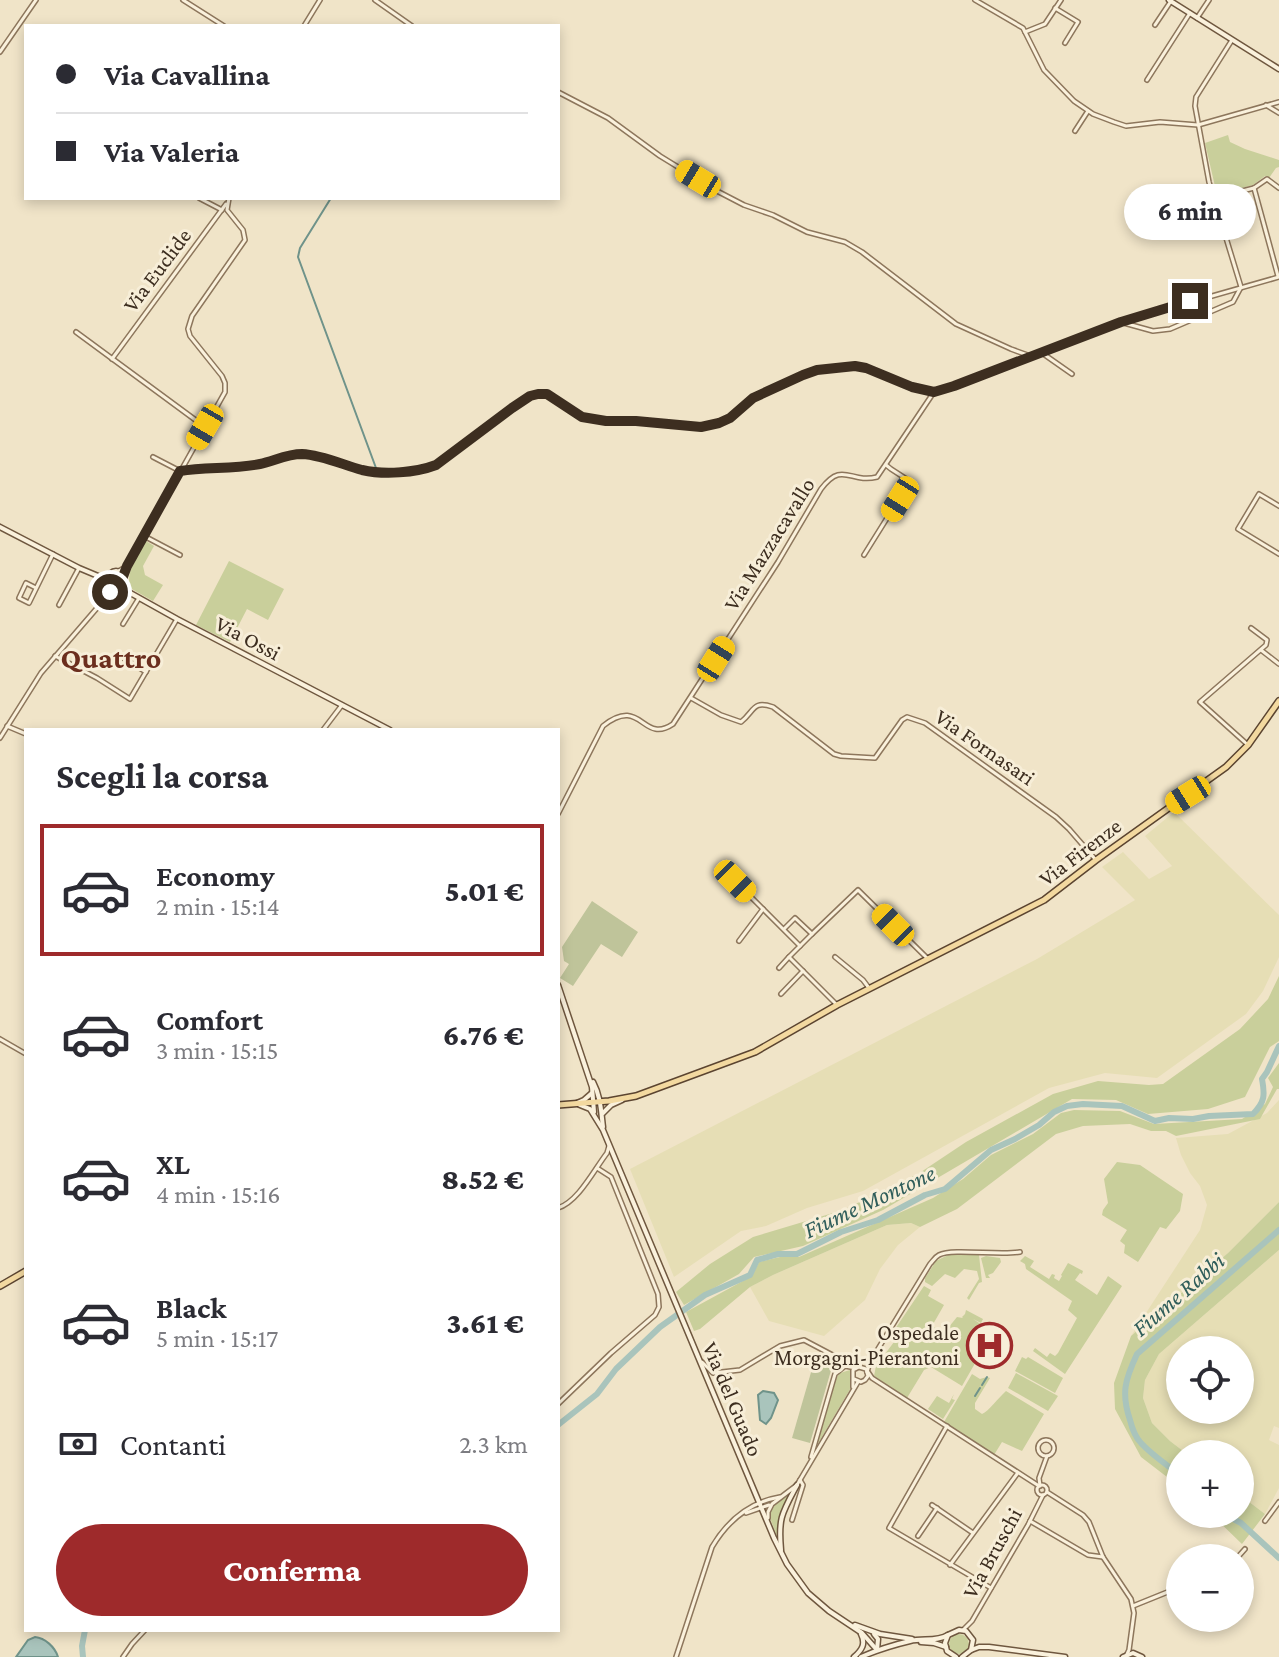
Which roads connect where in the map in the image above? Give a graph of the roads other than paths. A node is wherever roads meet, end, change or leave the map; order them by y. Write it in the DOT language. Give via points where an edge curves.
graph roads {
  1 [pos="36,0"];
  2 [pos="183,0"];
  3 [pos="320,0"];
  4 [pos="375,0"];
  5 [pos="975,0"];
  6 [pos="1061,0"];
  7 [pos="1170,0"];
  8 [pos="1209,0"];
  9 [pos="1055,8"];
  10 [pos="1190,13"];
  11 [pos="1197,18"];
  12 [pos="221,24"];
  13 [pos="305,24"];
  14 [pos="409,24"];
  15 [pos="1155,25"];
  16 [pos="1025,32"];
  17 [pos="1232,40"];
  18 [pos="1065,43"];
  19 [pos="0,52"];
  20 [pos="1279,69"];
  21 [pos="1044,70"];
  22 [pos="1041,77"];
  23 [pos="1147,80"];
  24 [pos="560,93"];
  25 [pos="1279,102"];
  26 [pos="1266,105"];
  27 [pos="1088,111"];
  28 [pos="1279,113"];
  29 [pos="1198,125"];
  30 [pos="1075,131"];
  31 [pos="1254,188"];
  32 [pos="1279,188"];
  33 [pos="1215,198"];
  34 [pos="203,200"];
  35 [pos="227,200"];
  36 [pos="228,200"];
  37 [pos="222,210"];
  38 [pos="1279,278"];
  39 [pos="1241,287"];
  40 [pos="1121,322"];
  41 [pos="76,332"];
  42 [pos="1042,353"];
  43 [pos="1033,357"];
  44 [pos="112,359"];
  45 [pos="1072,374"];
  46 [pos="934,392"];
  47 [pos="205,427"];
  48 [pos="153,457"];
  49 [pos="886,465"];
  50 [pos="180,471"];
  51 [pos="1279,506"];
  52 [pos="0,527"];
  53 [pos="144,536"];
  54 [pos="53,554"];
  55 [pos="1279,554"];
  56 [pos="180,555"];
  57 [pos="864,555"];
  58 [pos="127,566"];
  59 [pos="79,568"];
  60 [pos="114,572"];
  61 [pos="97,576"];
  62 [pos="122,578"];
  63 [pos="113,583"];
  64 [pos="36,588"];
  65 [pos="127,590"];
  66 [pos="139,598"];
  67 [pos="59,605"];
  68 [pos="177,619"];
  69 [pos="123,624"];
  70 [pos="1251,628"];
  71 [pos="1261,650"];
  72 [pos="116,654"];
  73 [pos="55,656"];
  74 [pos="1279,664"];
  75 [pos="146,672"];
  76 [pos="691,698"];
  77 [pos="1279,701"];
  78 [pos="342,705"];
  79 [pos="7,726"];
  80 [pos="325,728"];
  81 [pos="386,728"];
  82 [pos="24,733"];
  83 [pos="0,738"];
  84 [pos="1248,745"];
  85 [pos="560,810"];
  86 [pos="1096,860"];
  87 [pos="735,881"];
  88 [pos="763,909"];
  89 [pos="783,929"];
  90 [pos="812,934"];
  91 [pos="739,941"];
  92 [pos="800,946"];
  93 [pos="789,957"];
  94 [pos="835,957"];
  95 [pos="927,958"];
  96 [pos="779,968"];
  97 [pos="803,971"];
  98 [pos="869,988"];
  99 [pos="781,994"];
  100 [pos="560,997"];
  101 [pos="837,1005"];
  102 [pos="0,1039"];
  103 [pos="24,1053"];
  104 [pos="595,1092"];
  105 [pos="628,1098"];
  106 [pos="596,1102"];
  107 [pos="575,1103"];
  108 [pos="560,1105"];
  109 [pos="594,1114"];
  110 [pos="602,1115"];
  111 [pos="603,1130"];
  112 [pos="609,1146"];
  113 [pos="597,1168"];
  114 [pos="560,1208"];
  115 [pos="1020,1252"];
  116 [pos="24,1272"];
  117 [pos="0,1286"];
  118 [pos="700,1361"];
  119 [pos="847,1366"];
  120 [pos="855,1369"];
  121 [pos="868,1372"];
  122 [pos="856,1381"];
  123 [pos="560,1402"];
  124 [pos="947,1426"];
  125 [pos="1045,1456"];
  126 [pos="810,1460"];
  127 [pos="1018,1473"];
  128 [pos="798,1483"];
  129 [pos="754,1490"];
  130 [pos="1041,1490"];
  131 [pos="772,1501"];
  132 [pos="1279,1502"];
  133 [pos="761,1506"];
  134 [pos="751,1509"];
  135 [pos="792,1520"];
  136 [pos="1030,1521"];
  137 [pos="1265,1521"];
  138 [pos="768,1522"];
  139 [pos="973,1533"];
  140 [pos="918,1536"];
  141 [pos="1100,1549"];
  142 [pos="782,1552"];
  143 [pos="1094,1556"];
  144 [pos="1103,1557"];
  145 [pos="950,1565"];
  146 [pos="991,1588"];
  147 [pos="1166,1593"];
  148 [pos="1133,1606"];
  149 [pos="972,1621"];
  150 [pos="850,1624"];
  151 [pos="857,1629"];
  152 [pos="867,1630"];
  153 [pos="963,1630"];
  154 [pos="143,1632"];
  155 [pos="969,1634"];
  156 [pos="948,1635"];
  157 [pos="918,1640"];
  158 [pos="973,1640"];
  159 [pos="1130,1642"];
  160 [pos="903,1643"];
  161 [pos="946,1647"];
  162 [pos="995,1647"];
  163 [pos="877,1650"];
  164 [pos="971,1650"];
  165 [pos="1136,1653"];
  166 [pos="1125,1656"];
  167 [pos="123,1657"];
  168 [pos="676,1657"];
  169 [pos="854,1657"];
  170 [pos="861,1657"];
  171 [pos="959,1657"];
  172 [pos="1065,1657"];
  173 [pos="1142,1657"];
  1 -- 19 [label="street"];
  2 -- 12 [label="street"];
  3 -- 13 [label="street"];
  4 -- 14 [label="street"];
  5 -- 16 [label="street"];
  6 -- 9 [label="street"];
  7 -- 10 [label="street"];
  7 -- 15 [label="street"];
  8 -- 11 [label="street"];
  9 -- 16 [label="street" via="1045,24"];
  9 -- 18 [label="street" via="1078,22"];
  10 -- 11 [label="street"];
  10 -- 23 [label="street"];
  11 -- 17 [label="street"];
  16 -- 21 [label="street"];
  17 -- 20 [label="street"];
  17 -- 29 [label="street" via="1196,97"];
  21 -- 22 [label="street"];
  21 -- 27 [label="street"];
  24 -- 43 [label="street" via="608,118 717,191 807,232 845,242 956,324"];
  25 -- 26 [label="street"];
  26 -- 28 [label="street"];
  26 -- 29 [label="street"];
  27 -- 29 [label="street" via="1126,126"];
  27 -- 30 [label="street"];
  29 -- 33 [label="street"];
  31 -- 32 [label="street" via="1267,179"];
  31 -- 33 [label="street"];
  31 -- 38 [label="street"];
  33 -- 39 [label="street"];
  34 -- 37 [label="street"];
  35 -- 37 [label="street, Via Euclide"];
  36 -- 47 [label="street" via="227,210 245,240 188,329 225,383"];
  37 -- 44 [label="street, Via Euclide"];
  38 -- 39 [label="street"];
  39 -- 40 [label="street"];
  39 -- 40 [label="street" via="1233,302 1170,329 1153,331"];
  40 -- 42 [label="street"];
  41 -- 44 [label="street"];
  42 -- 43 [label="street"];
  42 -- 45 [label="street"];
  43 -- 46 [label="street"];
  44 -- 47 [label="street"];
  46 -- 49 [label="street"];
  46 -- 50 [label="street" via="866,368 817,370 753,398 730,418 701,427 582,417 547,394 538,394 424,469 365,471 302,454"];
  47 -- 50 [label="street"];
  48 -- 50 [label="street"];
  49 -- 57 [label="street" via="909,483"];
  49 -- 76 [label="street, Via Mazzacavallo" via="877,477 866,480 843,474 829,479"];
  50 -- 53 [label="street"];
  51 -- 55 [label="street" via="1259,494 1238,529"];
  52 -- 54 [label="street, Via Ossi"];
  53 -- 56 [label="street"];
  53 -- 58 [label="street"];
  54 -- 59 [label="street, Via Ossi"];
  54 -- 64 [label="street"];
  58 -- 60 [label="street"];
  58 -- 62 [label="street"];
  59 -- 61 [label="street, Via Ossi"];
  59 -- 67 [label="street"];
  60 -- 61 [label="street"];
  60 -- 62 [label="street"];
  60 -- 63 [label="street" via="109,577"];
  61 -- 63 [label="street, Via Ossi"];
  62 -- 63 [label="street"];
  62 -- 65 [label="street, Via Ossi"];
  63 -- 65 [label="street, Via Ossi"];
  63 -- 73 [label="street"];
  64 -- 64 [label="street" via="29,603 19,598 26,583"];
  65 -- 66 [label="street, Via Ossi"];
  66 -- 68 [label="street, Via Ossi"];
  66 -- 69 [label="street"];
  68 -- 75 [label="street"];
  68 -- 78 [label="street, Via Ossi"];
  70 -- 71 [label="street" via="1267,640"];
  71 -- 74 [label="street"];
  71 -- 84 [label="street" via="1200,702"];
  72 -- 75 [label="street"];
  73 -- 75 [label="street" via="130,699"];
  73 -- 79 [label="street"];
  76 -- 85 [label="street, Via Mazzacavallo" via="664,731 625,714 603,726"];
  76 -- 86 [label="street, Via Fornasari" via="741,722 756,705 766,704 834,754 855,758 875,758 902,720 916,719 1056,817"];
  77 -- 84 [label="main road, Via Firenze"];
  78 -- 80 [label="street"];
  78 -- 81 [label="street, Via Ossi"];
  79 -- 82 [label="street"];
  79 -- 83 [label="street"];
  84 -- 86 [label="main road, Via Firenze" via="1226,767"];
  86 -- 95 [label="main road, Via Firenze" via="1044,900"];
  87 -- 88 [label="street"];
  88 -- 89 [label="street"];
  88 -- 91 [label="street"];
  89 -- 90 [label="street" via="795,918"];
  89 -- 92 [label="street"];
  90 -- 92 [label="street"];
  90 -- 95 [label="street" via="858,890"];
  92 -- 93 [label="street"];
  93 -- 96 [label="street"];
  93 -- 97 [label="street"];
  94 -- 98 [label="street"];
  95 -- 98 [label="main road, Via Firenze"];
  97 -- 99 [label="street"];
  97 -- 101 [label="street"];
  98 -- 101 [label="main road, Via Firenze"];
  100 -- 104 [label="street"];
  101 -- 105 [label="main road, Via Firenze" via="755,1052"];
  102 -- 103 [label="street"];
  104 -- 105 [label="street"];
  104 -- 106 [label="street"];
  104 -- 107 [label="street"];
  105 -- 106 [label="main road, Via Firenze"];
  105 -- 110 [label="street"];
  106 -- 107 [label="main road, Via Firenze"];
  106 -- 109 [label="street, Via del Guado"];
  106 -- 110 [label="street, Via del Guado"];
  107 -- 108 [label="main road, Via Firenze"];
  107 -- 109 [label="street"];
  109 -- 111 [label="street, Via del Guado"];
  110 -- 111 [label="street, Via del Guado"];
  111 -- 112 [label="street, Via del Guado"];
  112 -- 113 [label="street"];
  112 -- 118 [label="street, Via del Guado"];
  113 -- 114 [label="street"];
  113 -- 123 [label="street" via="611,1177 659,1307"];
  115 -- 121 [label="street" via="940,1254"];
  116 -- 117 [label="main road"];
  118 -- 119 [label="street" via="713,1373 740,1370 780,1346 804,1340"];
  118 -- 129 [label="street, Via del Guado"];
  119 -- 120 [label="street"];
  119 -- 126 [label="street" via="835,1374"];
  120 -- 121 [label="street"];
  120 -- 122 [label="street"];
  121 -- 122 [label="street" via="863,1382"];
  121 -- 124 [label="street"];
  122 -- 126 [label="street"];
  124 -- 127 [label="street"];
  124 -- 145 [label="street" via="889,1527"];
  125 -- 130 [label="street"];
  126 -- 128 [label="street"];
  127 -- 130 [label="street"];
  127 -- 139 [label="street"];
  128 -- 131 [label="street"];
  128 -- 135 [label="street" via="803,1485"];
  128 -- 142 [label="street" via="780,1521"];
  129 -- 131 [label="street"];
  129 -- 133 [label="street, Via del Guado"];
  129 -- 134 [label="street"];
  130 -- 136 [label="street, Via Bruschi"];
  130 -- 141 [label="street" via="1086,1518"];
  131 -- 133 [label="street"];
  131 -- 138 [label="street"];
  132 -- 137 [label="street"];
  133 -- 134 [label="street"];
  133 -- 138 [label="street, Via del Guado"];
  134 -- 138 [label="street"];
  134 -- 168 [label="street" via="732,1520 712,1547"];
  136 -- 143 [label="street"];
  136 -- 146 [label="street, Via Bruschi"];
  138 -- 142 [label="street, Via del Guado"];
  139 -- 140 [label="street" via="934,1506"];
  139 -- 145 [label="street"];
  141 -- 143 [label="street"];
  141 -- 144 [label="street"];
  142 -- 150 [label="street, Via del Guado" via="808,1593"];
  143 -- 144 [label="street"];
  144 -- 148 [label="street"];
  145 -- 146 [label="street"];
  146 -- 149 [label="street, Via Bruschi"];
  147 -- 148 [label="street"];
  148 -- 159 [label="street"];
  149 -- 153 [label="street, Via Bruschi"];
  149 -- 155 [label="street, Via Bruschi"];
  150 -- 151 [label="street, Via del Guado"];
  150 -- 152 [label="street"];
  151 -- 163 [label="street, Via del Guado"];
  151 -- 169 [label="street" via="864,1643"];
  152 -- 157 [label="street"];
  152 -- 163 [label="street" via="878,1639"];
  153 -- 155 [label="street"];
  153 -- 156 [label="street"];
  154 -- 167 [label="street"];
  155 -- 158 [label="street"];
  156 -- 157 [label="street"];
  156 -- 161 [label="street"];
  157 -- 160 [label="street"];
  158 -- 162 [label="street"];
  158 -- 164 [label="street"];
  159 -- 165 [label="street"];
  159 -- 166 [label="street"];
  160 -- 161 [label="street"];
  160 -- 163 [label="street"];
  161 -- 171 [label="street"];
  162 -- 164 [label="street"];
  162 -- 172 [label="street"];
  163 -- 170 [label="street"];
  164 -- 171 [label="street"];
  165 -- 166 [label="street"];
  165 -- 173 [label="street"];
}
